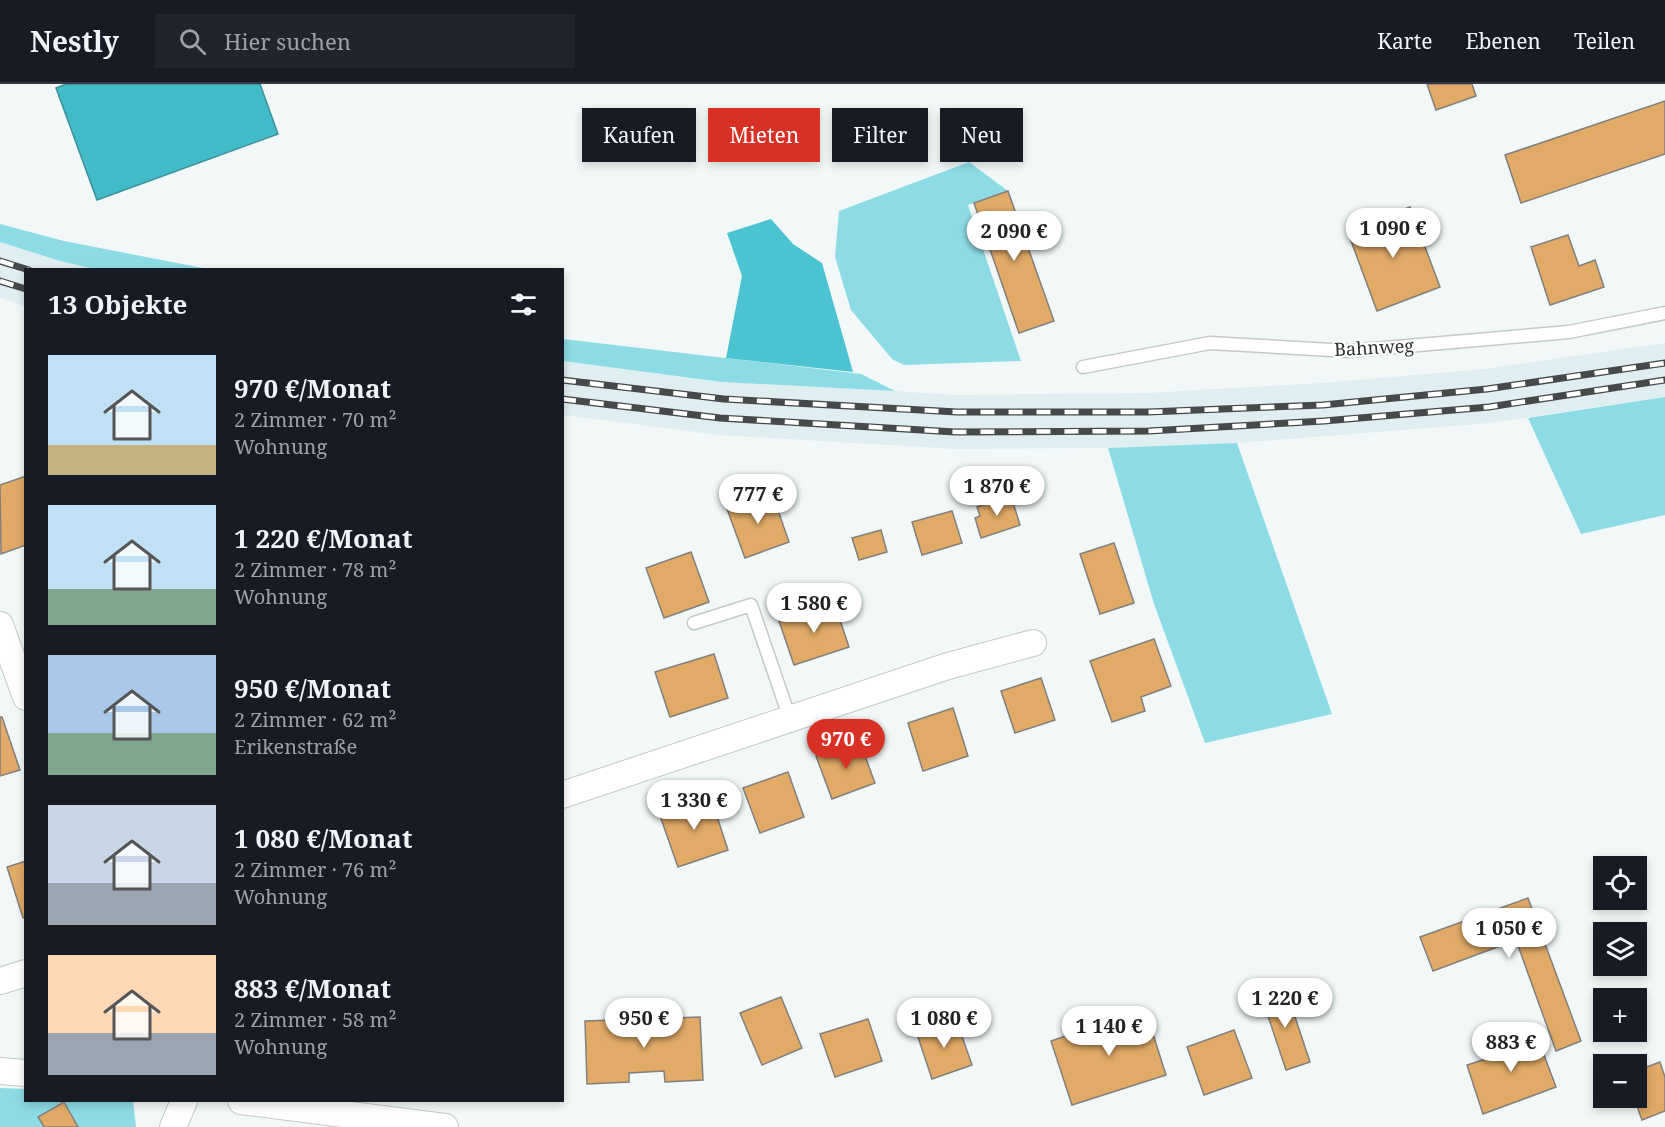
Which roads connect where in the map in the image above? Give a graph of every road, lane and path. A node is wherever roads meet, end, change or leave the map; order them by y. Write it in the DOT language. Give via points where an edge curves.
graph roads {
  1 [pos="1665,313"];
  2 [pos="1083,367"];
  3 [pos="694,623"];
  4 [pos="0,625"];
  5 [pos="1033,643"];
  6 [pos="24,691"];
  7 [pos="790,719"];
  8 [pos="564,794"];
  9 [pos="24,974"];
  10 [pos="0,981"];
  11 [pos="0,1071"];
  12 [pos="24,1073"];
  13 [pos="184,1102"];
  14 [pos="249,1102"];
  15 [pos="173,1127"];
  16 [pos="445,1127"];
  1 -- 2 [label="lane, Bahnweg" via="1569,332 1349,351 1210,343"];
  3 -- 7 [label="lane" via="751,605"];
  4 -- 6 [label="street"];
  5 -- 7 [label="street" via="948,666"];
  7 -- 8 [label="street"];
  9 -- 10 [label="street"];
  11 -- 12 [label="street"];
  13 -- 15 [label="street"];
  14 -- 16 [label="street"];
}
